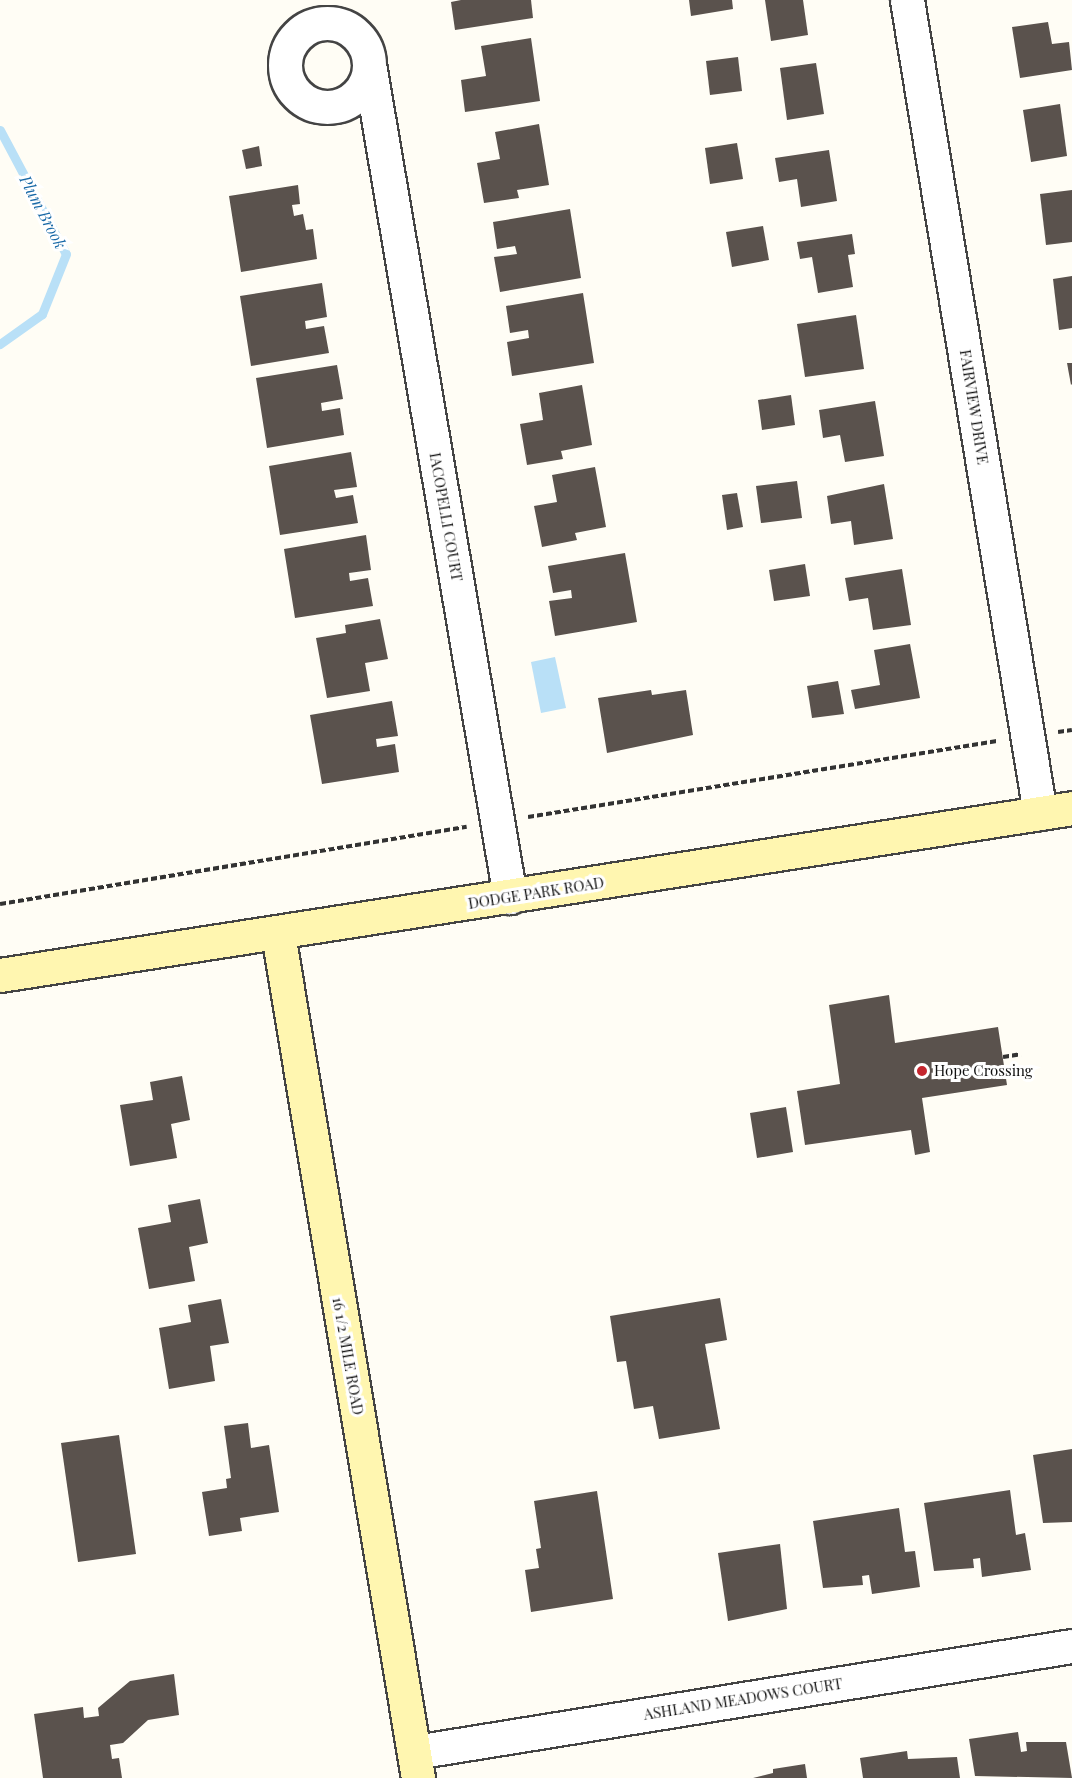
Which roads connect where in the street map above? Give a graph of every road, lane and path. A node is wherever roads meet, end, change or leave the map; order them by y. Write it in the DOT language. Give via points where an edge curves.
graph roads {
  1 [pos="907,0"];
  2 [pos="370,70"];
  3 [pos="319,106"];
  4 [pos="382,137"];
  5 [pos="1006,740"];
  6 [pos="1072,808"];
  7 [pos="1040,813"];
  8 [pos="519,818"];
  9 [pos="470,826"];
  10 [pos="510,897"];
  11 [pos="0,904"];
  12 [pos="278,934"];
  13 [pos="0,975"];
  14 [pos="1021,1054"];
  15 [pos="1003,1057"];
  16 [pos="1072,1646"];
  17 [pos="416,1765"];
  1 -- 7 [label="street, FAIRVIEW DRIVE"];
  2 -- 3 [label="street" via="366,83 348,102"];
  2 -- 3 [label="street, IACOPELLI COURT" via="365,44 351,30 333,22 306,27 288,49 286,71 294,92"];
  2 -- 4 [label="street, IACOPELLI COURT"];
  3 -- 4 [label="street, IACOPELLI COURT" via="358,119"];
  4 -- 10 [label="street, IACOPELLI COURT"];
  5 -- 8 [label="path"];
  6 -- 7 [label="street, DODGE PARK ROAD"];
  7 -- 10 [label="street, DODGE PARK ROAD"];
  9 -- 11 [label="path"];
  10 -- 12 [label="street, DODGE PARK ROAD"];
  12 -- 13 [label="street, DODGE PARK ROAD"];
  12 -- 17 [label="street, 16 1/2 MILE ROAD"];
  14 -- 15 [label="path"];
  16 -- 17 [label="street, ASHLAND MEADOWS COURT"];
}
